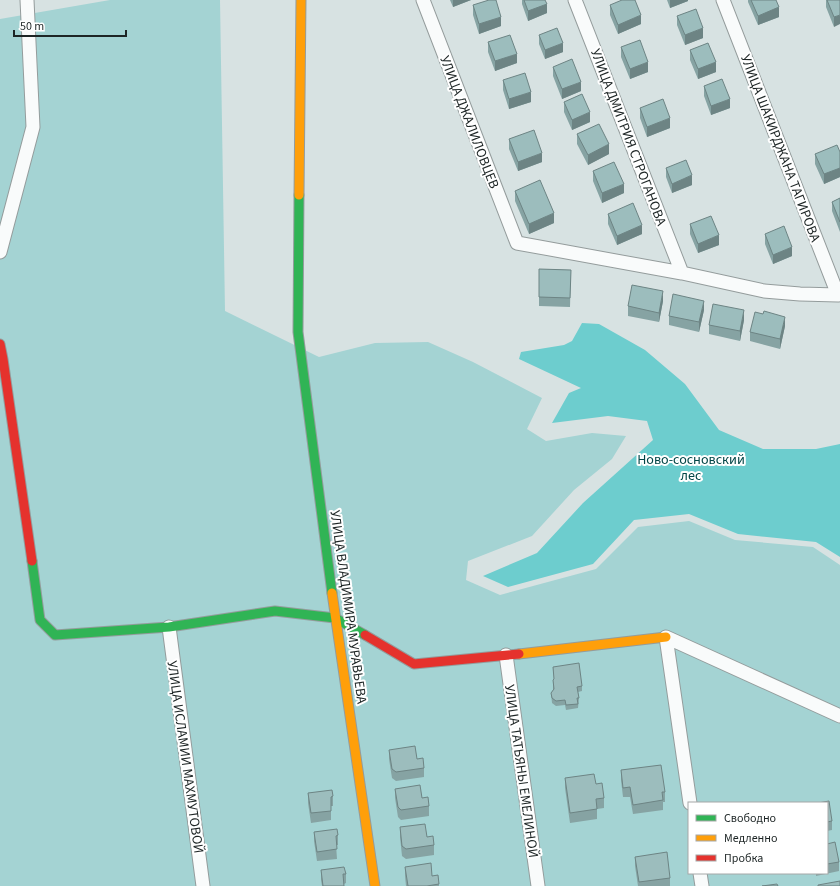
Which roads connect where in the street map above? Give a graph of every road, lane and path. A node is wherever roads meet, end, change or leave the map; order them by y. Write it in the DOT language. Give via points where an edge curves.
graph roads {
  1 [pos="27,0"];
  2 [pos="300,0"];
  3 [pos="423,0"];
  4 [pos="575,0"];
  5 [pos="723,0"];
  6 [pos="0,252"];
  7 [pos="682,273"];
  8 [pos="839,294"];
  9 [pos="0,344"];
  10 [pos="335,618"];
  11 [pos="169,627"];
  12 [pos="666,637"];
  13 [pos="506,655"];
  14 [pos="840,716"];
  15 [pos="690,802"];
  16 [pos="700,874"];
  17 [pos="203,886"];
  18 [pos="375,886"];
  19 [pos="538,886"];
  20 [pos="702,886"];
  1 -- 6 [label="street" via="33,127"];
  2 -- 10 [label="street, УЛИЦА ВЛАДИМИРА МУРАВЬЕВА" via="298,332"];
  3 -- 7 [label="street, УЛИЦА ДЖАЛИЛОВЦЕВ" via="517,243"];
  4 -- 7 [label="street, УЛИЦА ДМИТРИЯ СТРОГАНОВА"];
  5 -- 8 [label="street, УЛИЦА ШАКИРДЖАНА ТАГИРОВА"];
  7 -- 8 [label="street" via="764,290 800,294"];
  9 -- 11 [label="street" via="40,620 55,635"];
  10 -- 11 [label="street" via="275,611"];
  10 -- 13 [label="street" via="414,664"];
  10 -- 18 [label="street, УЛИЦА ВЛАДИМИРА МУРАВЬЕВА"];
  11 -- 17 [label="street, УЛИЦА ИСЛАМИИ МАХМУТОВОЙ"];
  12 -- 13 [label="street"];
  12 -- 14 [label="street"];
  12 -- 15 [label="street"];
  13 -- 19 [label="street, УЛИЦА ТАТЬЯНЫ ЕМЕЛИНОЙ"];
  16 -- 20 [label="street"];
}
